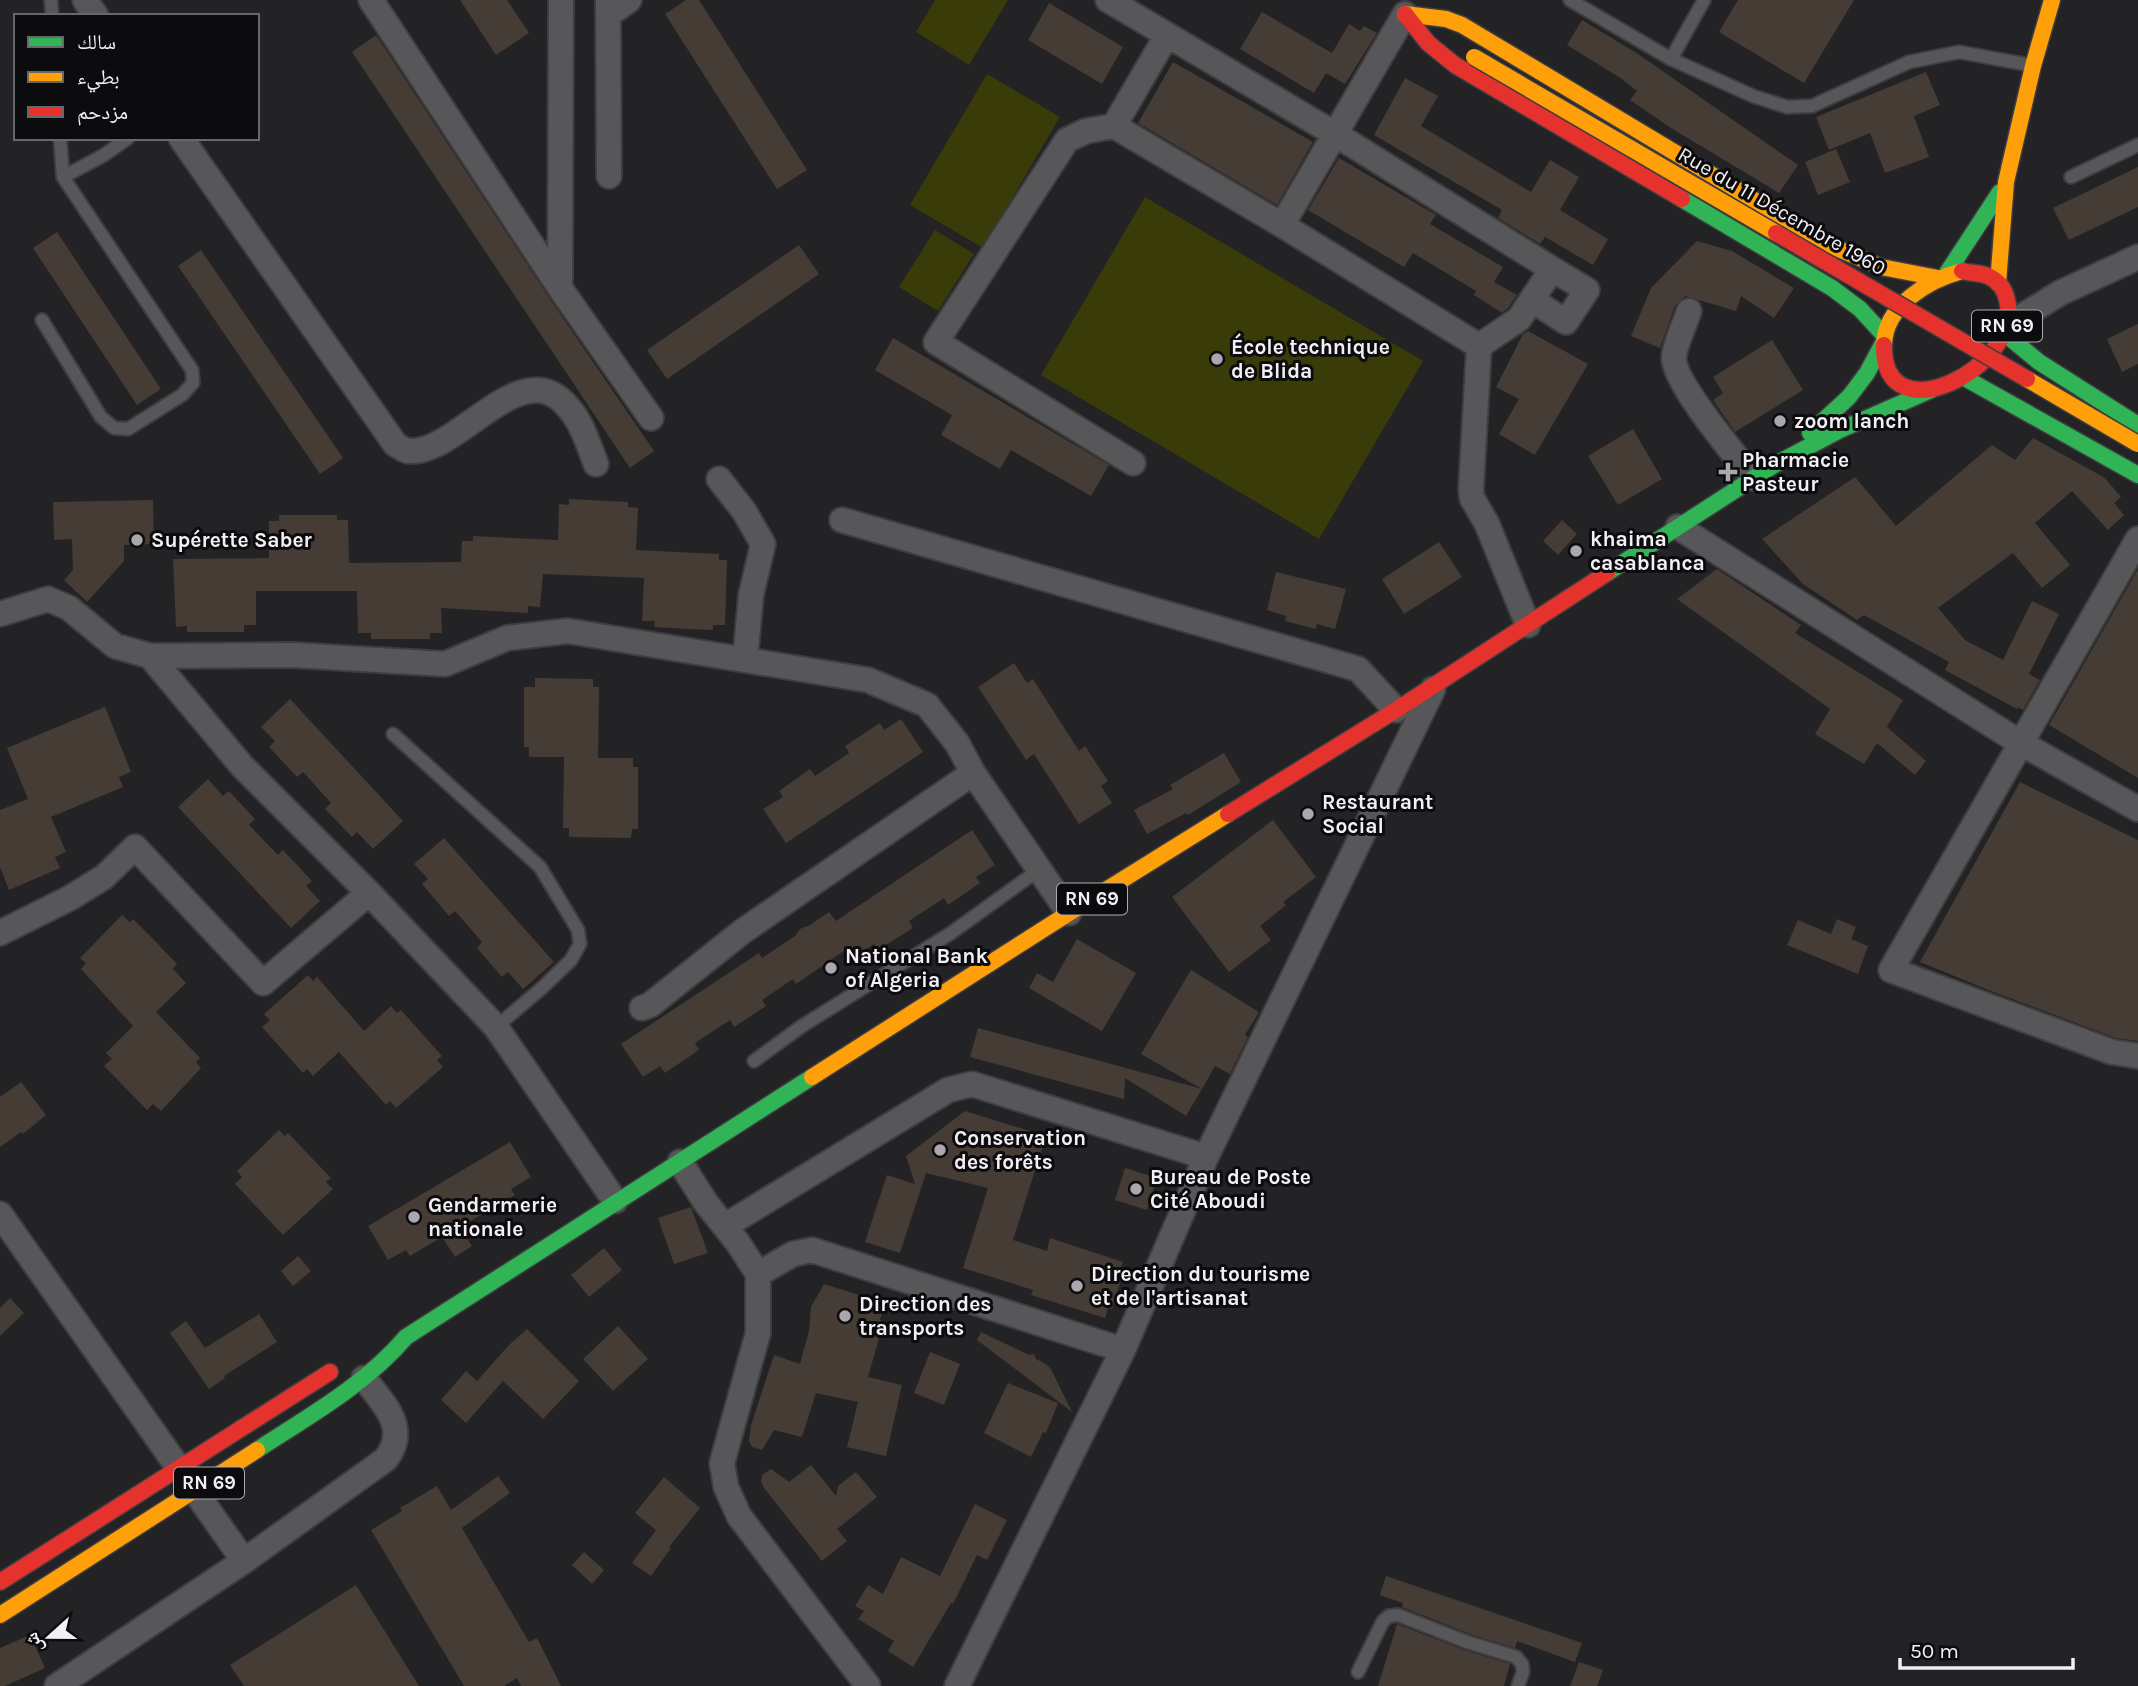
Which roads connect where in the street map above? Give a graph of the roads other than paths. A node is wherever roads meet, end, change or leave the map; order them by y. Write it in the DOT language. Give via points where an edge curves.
graph roads {
  1 [pos="371,0"];
  2 [pos="561,0"];
  3 [pos="629,0"];
  4 [pos="1108,0"];
  5 [pos="1570,0"];
  6 [pos="1704,0"];
  7 [pos="2052,0"];
  8 [pos="608,7"];
  9 [pos="1400,10"];
  10 [pos="1167,35"];
  11 [pos="1671,59"];
  12 [pos="2033,66"];
  13 [pos="1114,126"];
  14 [pos="1335,134"];
  15 [pos="60,140"];
  16 [pos="125,140"];
  17 [pos="182,140"];
  18 [pos="2138,145"];
  19 [pos="609,176"];
  20 [pos="63,177"];
  21 [pos="2071,177"];
  22 [pos="2006,182"];
  23 [pos="1282,225"];
  24 [pos="2138,257"];
  25 [pos="1552,269"];
  26 [pos="1942,276"];
  27 [pos="2078,284"];
  28 [pos="560,288"];
  29 [pos="2002,288"];
  30 [pos="1532,300"];
  31 [pos="1689,311"];
  32 [pos="42,320"];
  33 [pos="2006,329"];
  34 [pos="1883,340"];
  35 [pos="1479,346"];
  36 [pos="1964,377"];
  37 [pos="1931,390"];
  38 [pos="651,418"];
  39 [pos="2138,425"];
  40 [pos="2138,444"];
  41 [pos="1779,462"];
  42 [pos="1133,463"];
  43 [pos="596,464"];
  44 [pos="2138,475"];
  45 [pos="1754,478"];
  46 [pos="719,479"];
  47 [pos="842,520"];
  48 [pos="1678,527"];
  49 [pos="2138,539"];
  50 [pos="0,614"];
  51 [pos="1528,625"];
  52 [pos="150,656"];
  53 [pos="746,660"];
  54 [pos="1434,685"];
  55 [pos="1396,710"];
  56 [pos="393,734"];
  57 [pos="2020,742"];
  58 [pos="973,773"];
  59 [pos="2138,809"];
  60 [pos="1040,869"];
  61 [pos="369,893"];
  62 [pos="1069,913"];
  63 [pos="0,933"];
  64 [pos="642,1008"];
  65 [pos="496,1027"];
  66 [pos="2138,1056"];
  67 [pos="754,1061"];
  68 [pos="1206,1157"];
  69 [pos="680,1162"];
  70 [pos="615,1201"];
  71 [pos="0,1214"];
  72 [pos="725,1226"];
  73 [pos="758,1274"];
  74 [pos="406,1337"];
  75 [pos="380,1341"];
  76 [pos="1123,1350"];
  77 [pos="339,1366"];
  78 [pos="364,1378"];
  79 [pos="179,1468"];
  80 [pos="196,1492"];
  81 [pos="244,1561"];
  82 [pos="0,1581"];
  83 [pos="0,1615"];
  84 [pos="1358,1672"];
  85 [pos="57,1686"];
  86 [pos="868,1686"];
  87 [pos="957,1686"];
  88 [pos="1518,1686"];
  1 -- 28 [label="street"];
  2 -- 28 [label="street"];
  3 -- 8 [label="street"];
  4 -- 10 [label="street"];
  5 -- 11 [label="lane"];
  6 -- 11 [label="lane"];
  7 -- 12 [label="main road"];
  8 -- 19 [label="street"];
  9 -- 14 [label="street"];
  9 -- 26 [label="main road, Rue du 11 Décembre 1960" via="1462,25 1829,245 1881,267"];
  9 -- 34 [label="main road, Rue du 11 Décembre 1960" via="1447,60 1832,288 1860,309"];
  9 -- 40 [label="main road, Rue du 11 Décembre 1960, bridge"];
  10 -- 13 [label="street"];
  10 -- 14 [label="street"];
  11 -- 12 [label="lane" via="1787,107 1812,106 1909,62 1959,52"];
  12 -- 22 [label="main road"];
  13 -- 23 [label="street"];
  13 -- 42 [label="street" via="1067,140 936,342"];
  14 -- 23 [label="street"];
  14 -- 25 [label="street"];
  15 -- 20 [label="lane"];
  16 -- 20 [label="lane"];
  17 -- 43 [label="street" via="395,444 407,451 425,449 512,395 534,390 554,394 568,406"];
  18 -- 21 [label="lane"];
  20 -- 32 [label="lane" via="192,370 193,383 128,429 114,428 101,417"];
  22 -- 26 [label="main road"];
  22 -- 29 [label="main road"];
  23 -- 35 [label="street"];
  24 -- 27 [label="street"];
  25 -- 30 [label="street"];
  25 -- 30 [label="street" via="1587,290 1566,322"];
  26 -- 29 [label="main road, RN 69" via="1975,271"];
  26 -- 34 [label="main road" via="1912,294 1897,311"];
  27 -- 29 [label="street"];
  27 -- 33 [label="street"];
  28 -- 38 [label="street"];
  29 -- 33 [label="main road, RN 69" via="2009,313"];
  30 -- 35 [label="street" via="1519,319"];
  31 -- 45 [label="street" via="1674,359 1678,373"];
  33 -- 36 [label="main road, RN 69" via="1984,363"];
  33 -- 39 [label="main road" via="2039,362"];
  34 -- 37 [label="main road" via="1883,358 1895,382"];
  34 -- 41 [label="main road" via="1849,397"];
  35 -- 51 [label="street" via="1472,499 1487,524"];
  36 -- 37 [label="main road, RN 69"];
  36 -- 44 [label="main road"];
  37 -- 41 [label="main road"];
  41 -- 45 [label="main road, RN 69"];
  45 -- 48 [label="main road, RN 69"];
  46 -- 53 [label="street" via="763,544 751,595"];
  47 -- 55 [label="street" via="1358,669"];
  48 -- 51 [label="main road, RN 69"];
  48 -- 57 [label="street"];
  49 -- 57 [label="street"];
  50 -- 52 [label="street" via="48,599 69,608 115,646"];
  51 -- 54 [label="main road, RN 69"];
  52 -- 53 [label="street" via="293,655 445,664 507,638 568,631"];
  52 -- 61 [label="street" via="242,766"];
  53 -- 58 [label="street" via="868,680 927,705 957,743"];
  54 -- 55 [label="main road, RN 69"];
  54 -- 68 [label="street"];
  55 -- 62 [label="main road, RN 69"];
  56 -- 65 [label="lane" via="540,867 578,930 580,944 571,960"];
  57 -- 59 [label="street"];
  57 -- 66 [label="street" via="1891,970 2112,1052"];
  58 -- 60 [label="street"];
  58 -- 64 [label="street" via="743,931"];
  60 -- 62 [label="street"];
  60 -- 67 [label="lane" via="951,933"];
  61 -- 63 [label="street" via="263,984 135,846 104,877"];
  61 -- 65 [label="street"];
  62 -- 69 [label="main road, RN 69"];
  65 -- 70 [label="street"];
  68 -- 72 [label="street" via="972,1084 948,1090"];
  68 -- 76 [label="street"];
  69 -- 70 [label="main road, RN 69"];
  69 -- 72 [label="street"];
  70 -- 74 [label="main road, RN 69"];
  71 -- 79 [label="street"];
  72 -- 73 [label="street"];
  73 -- 76 [label="street" via="793,1254 812,1250"];
  73 -- 86 [label="street" via="758,1333 722,1463 726,1487 739,1516"];
  74 -- 75 [label="main road, RN 69"];
  74 -- 78 [label="main road, RN 69"];
  76 -- 87 [label="street"];
  77 -- 79 [label="main road, RN 69"];
  78 -- 80 [label="main road, RN 69"];
  78 -- 81 [label="street" via="392,1416 392,1451"];
  79 -- 80 [label="street"];
  79 -- 82 [label="main road, RN 69"];
  80 -- 81 [label="street"];
  80 -- 83 [label="main road, RN 69"];
  81 -- 85 [label="street"];
  84 -- 88 [label="lane" via="1383,1621 1398,1615 1516,1657 1523,1672"];
}
